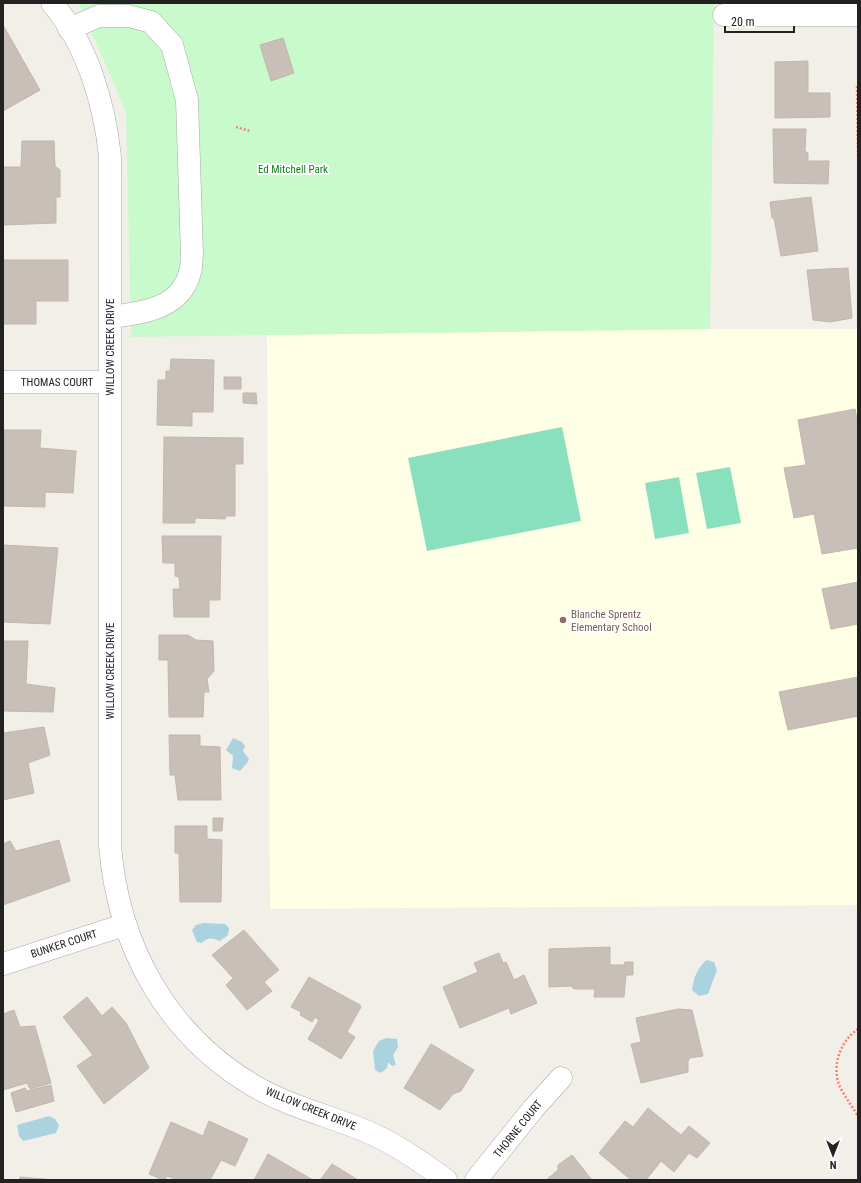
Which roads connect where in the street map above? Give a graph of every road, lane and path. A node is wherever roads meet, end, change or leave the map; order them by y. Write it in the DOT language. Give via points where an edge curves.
graph roads {
  1 [pos="52,3"];
  2 [pos="724,15"];
  3 [pos="858,15"];
  4 [pos="69,29"];
  5 [pos="857,86"];
  6 [pos="236,127"];
  7 [pos="250,131"];
  8 [pos="858,156"];
  9 [pos="110,317"];
  10 [pos="3,382"];
  11 [pos="110,382"];
  12 [pos="124,925"];
  13 [pos="3,964"];
  14 [pos="858,1029"];
  15 [pos="561,1078"];
  16 [pos="858,1116"];
  17 [pos="446,1180"];
  18 [pos="476,1180"];
  1 -- 4 [label="street, WILLOW CREEK DRIVE"];
  2 -- 3 [label="street"];
  4 -- 9 [label="street, WILLOW CREEK DRIVE" via="93,78 108,137"];
  4 -- 9 [label="street" via="99,16 129,16 151,22 172,45 187,100 192,254 190,273 181,291 164,306 135,314"];
  5 -- 8 [label="path"];
  6 -- 7 [label="path"];
  9 -- 11 [label="street, WILLOW CREEK DRIVE"];
  10 -- 11 [label="street, THOMAS COURT"];
  11 -- 12 [label="street, WILLOW CREEK DRIVE" via="110,845 118,904"];
  12 -- 13 [label="street, BUNKER COURT"];
  12 -- 17 [label="street, WILLOW CREEK DRIVE" via="144,971 165,1006 191,1036 221,1064 255,1086 291,1104 364,1131 392,1145"];
  14 -- 16 [label="path" via="845,1041 838,1055 837,1068 839,1085"];
  15 -- 18 [label="street, THORNE COURT"];
}
